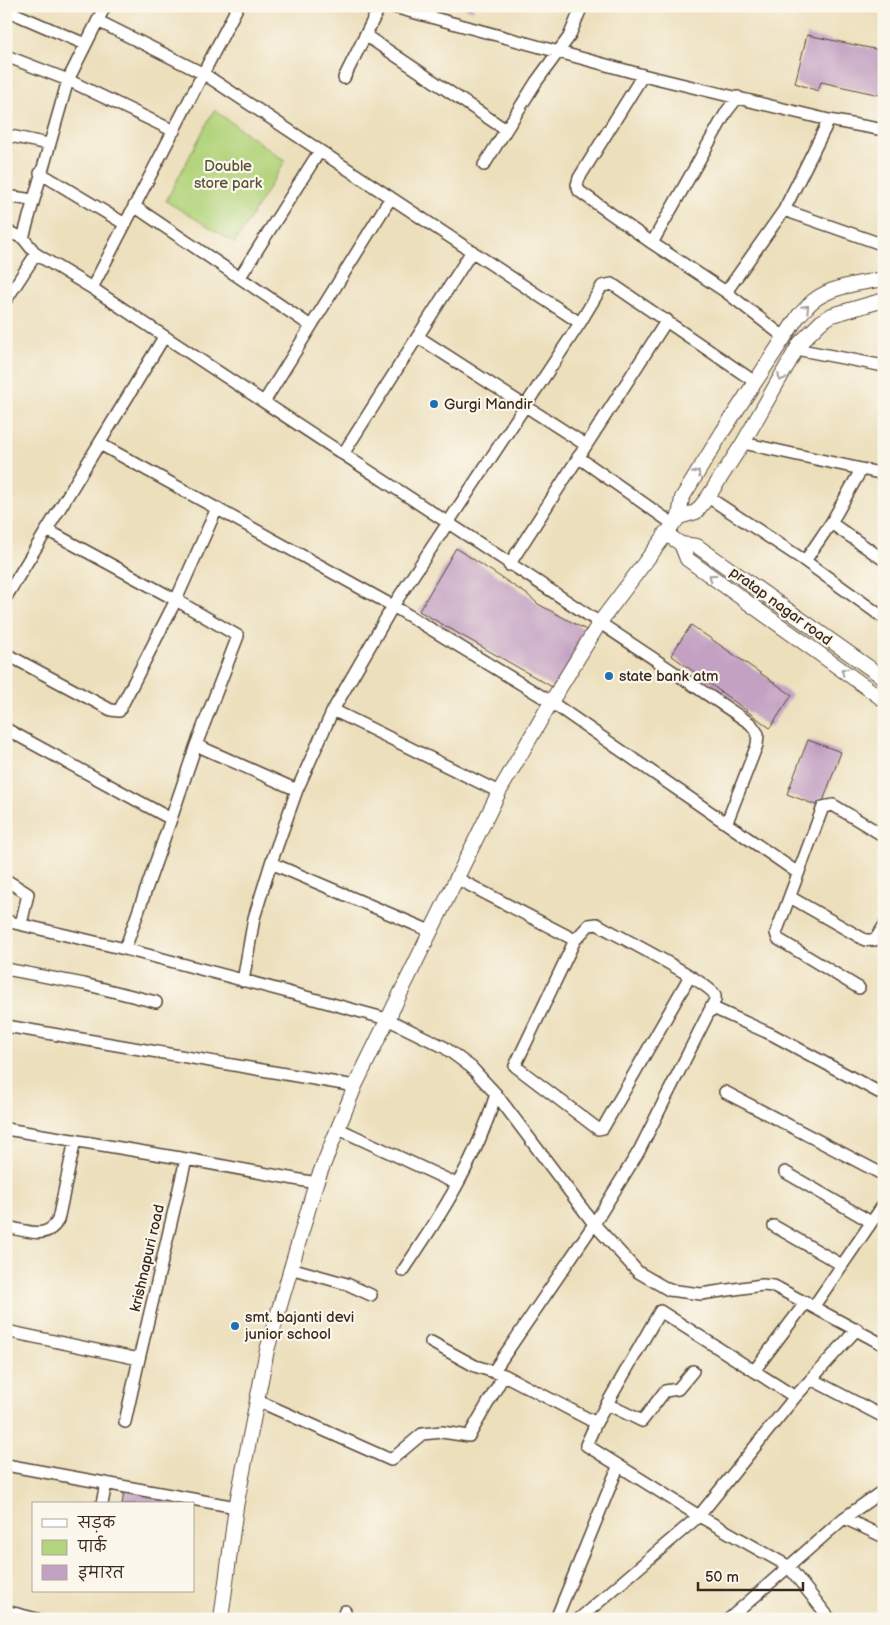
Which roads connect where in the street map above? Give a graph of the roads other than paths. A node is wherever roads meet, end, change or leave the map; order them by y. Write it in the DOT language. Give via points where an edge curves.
graph roads {
  1 [pos="105,6"];
  2 [pos="238,6"];
  3 [pos="380,6"];
  4 [pos="390,6"];
  5 [pos="582,6"];
  6 [pos="6,10"];
  7 [pos="98,21"];
  8 [pos="365,35"];
  9 [pos="85,44"];
  10 [pos="556,53"];
  11 [pos="6,56"];
  12 [pos="204,74"];
  13 [pos="643,75"];
  14 [pos="344,78"];
  15 [pos="68,80"];
  16 [pos="738,97"];
  17 [pos="829,120"];
  18 [pos="506,130"];
  19 [pos="884,130"];
  20 [pos="174,131"];
  21 [pos="6,135"];
  22 [pos="48,144"];
  23 [pos="319,152"];
  24 [pos="484,165"];
  25 [pos="40,173"];
  26 [pos="6,196"];
  27 [pos="390,199"];
  28 [pos="33,200"];
  29 [pos="134,206"];
  30 [pos="784,210"];
  31 [pos="125,224"];
  32 [pos="6,231"];
  33 [pos="23,238"];
  34 [pos="652,243"];
  35 [pos="884,245"];
  36 [pos="472,252"];
  37 [pos="36,254"];
  38 [pos="240,277"];
  39 [pos="884,279"];
  40 [pos="92,288"];
  41 [pos="726,292"];
  42 [pos="6,300"];
  43 [pos="884,300"];
  44 [pos="667,320"];
  45 [pos="580,323"];
  46 [pos="311,326"];
  47 [pos="164,337"];
  48 [pos="418,337"];
  49 [pos="784,337"];
  50 [pos="796,349"];
  51 [pos="884,366"];
  52 [pos="755,382"];
  53 [pos="264,402"];
  54 [pos="524,406"];
  55 [pos="743,443"];
  56 [pos="100,444"];
  57 [pos="586,445"];
  58 [pos="343,454"];
  59 [pos="578,457"];
  60 [pos="861,470"];
  61 [pos="884,474"];
  62 [pos="708,497"];
  63 [pos="216,508"];
  64 [pos="447,522"];
  65 [pos="832,523"];
  66 [pos="672,525"];
  67 [pos="48,530"];
  68 [pos="680,544"];
  69 [pos="884,560"];
  70 [pos="805,561"];
  71 [pos="509,564"];
  72 [pos="6,597"];
  73 [pos="176,600"];
  74 [pos="393,606"];
  75 [pos="884,618"];
  76 [pos="600,622"];
  77 [pos="6,654"];
  78 [pos="884,678"];
  79 [pos="884,700"];
  80 [pos="551,702"];
  81 [pos="333,710"];
  82 [pos="6,729"];
  83 [pos="196,745"];
  84 [pos="297,790"];
  85 [pos="499,792"];
  86 [pos="171,820"];
  87 [pos="727,822"];
  88 [pos="884,836"];
  89 [pos="271,863"];
  90 [pos="798,873"];
  91 [pos="456,878"];
  92 [pos="6,880"];
  93 [pos="790,897"];
  94 [pos="6,921"];
  95 [pos="21,924"];
  96 [pos="884,926"];
  97 [pos="430,931"];
  98 [pos="575,940"];
  99 [pos="125,949"];
  100 [pos="6,969"];
  101 [pos="690,976"];
  102 [pos="243,981"];
  103 [pos="858,988"];
  104 [pos="156,1002"];
  105 [pos="711,1008"];
  106 [pos="386,1020"];
  107 [pos="6,1026"];
  108 [pos="355,1086"];
  109 [pos="725,1092"];
  110 [pos="496,1094"];
  111 [pos="884,1095"];
  112 [pos="6,1129"];
  113 [pos="339,1129"];
  114 [pos="75,1140"];
  115 [pos="186,1160"];
  116 [pos="785,1172"];
  117 [pos="884,1175"];
  118 [pos="316,1183"];
  119 [pos="457,1184"];
  120 [pos="884,1204"];
  121 [pos="871,1222"];
  122 [pos="594,1224"];
  123 [pos="6,1226"];
  124 [pos="774,1226"];
  125 [pos="842,1265"];
  126 [pos="290,1268"];
  127 [pos="403,1271"];
  128 [pos="371,1296"];
  129 [pos="810,1304"];
  130 [pos="857,1330"];
  131 [pos="6,1331"];
  132 [pos="431,1342"];
  133 [pos="884,1345"];
  134 [pos="139,1359"];
  135 [pos="694,1371"];
  136 [pos="754,1371"];
  137 [pos="499,1373"];
  138 [pos="813,1380"];
  139 [pos="795,1398"];
  140 [pos="256,1400"];
  141 [pos="607,1404"];
  142 [pos="884,1417"];
  143 [pos="125,1422"];
  144 [pos="596,1423"];
  145 [pos="6,1465"];
  146 [pos="618,1467"];
  147 [pos="106,1483"];
  148 [pos="884,1490"];
  149 [pos="102,1502"];
  150 [pos="236,1507"];
  151 [pos="699,1516"];
  152 [pos="844,1518"];
  153 [pos="884,1537"];
  154 [pos="788,1566"];
  155 [pos="6,1611"];
  156 [pos="38,1619"];
  157 [pos="221,1619"];
  158 [pos="556,1619"];
  159 [pos="579,1619"];
  160 [pos="728,1619"];
  161 [pos="830,1619"];
  1 -- 7 [label="street"];
  2 -- 12 [label="street"];
  3 -- 8 [label="street"];
  4 -- 10 [label="street"];
  5 -- 10 [label="street" via="569,37"];
  6 -- 9 [label="street"];
  7 -- 9 [label="street"];
  7 -- 12 [label="street"];
  8 -- 14 [label="street"];
  8 -- 18 [label="street"];
  9 -- 15 [label="street"];
  10 -- 13 [label="street"];
  10 -- 18 [label="street"];
  11 -- 15 [label="street"];
  12 -- 20 [label="street"];
  12 -- 23 [label="street"];
  13 -- 16 [label="street"];
  13 -- 34 [label="street" via="577,185 579,190"];
  15 -- 20 [label="street"];
  15 -- 22 [label="street"];
  16 -- 17 [label="street"];
  16 -- 34 [label="street"];
  17 -- 19 [label="street"];
  17 -- 30 [label="street"];
  18 -- 24 [label="street"];
  20 -- 29 [label="street"];
  21 -- 22 [label="street"];
  22 -- 25 [label="street"];
  23 -- 27 [label="street"];
  23 -- 38 [label="street"];
  25 -- 28 [label="street"];
  25 -- 31 [label="street"];
  26 -- 28 [label="street"];
  27 -- 36 [label="street"];
  27 -- 46 [label="street"];
  28 -- 33 [label="street"];
  29 -- 31 [label="street"];
  29 -- 38 [label="street"];
  30 -- 35 [label="street"];
  30 -- 41 [label="street"];
  31 -- 40 [label="street"];
  32 -- 33 [label="street"];
  33 -- 37 [label="street"];
  34 -- 41 [label="street"];
  36 -- 45 [label="street"];
  36 -- 48 [label="street"];
  37 -- 40 [label="street"];
  37 -- 42 [label="street"];
  38 -- 46 [label="street"];
  49 -- 39 [label="street, one-way" via="813,301 850,286"];
  40 -- 47 [label="street"];
  41 -- 49 [label="street"];
  43 -- 50 [label="street" via="832,315"];
  44 -- 45 [label="street" via="609,284 602,286"];
  44 -- 52 [label="street"];
  44 -- 57 [label="street"];
  45 -- 54 [label="street"];
  46 -- 53 [label="street"];
  47 -- 53 [label="street"];
  47 -- 56 [label="street"];
  48 -- 54 [label="street"];
  48 -- 58 [label="street"];
  49 -- 52 [label="street"];
  50 -- 51 [label="street"];
  50 -- 55 [label="street, one-way"];
  66 -- 52 [label="street, one-way" via="682,498"];
  53 -- 58 [label="street"];
  54 -- 57 [label="street"];
  54 -- 64 [label="street"];
  55 -- 60 [label="street"];
  55 -- 62 [label="street"];
  56 -- 63 [label="street"];
  56 -- 67 [label="street"];
  57 -- 59 [label="street"];
  58 -- 64 [label="street"];
  59 -- 66 [label="street"];
  59 -- 71 [label="street"];
  60 -- 61 [label="street"];
  60 -- 65 [label="street"];
  62 -- 66 [label="street" via="696,512"];
  62 -- 70 [label="street"];
  63 -- 73 [label="street"];
  63 -- 74 [label="street"];
  64 -- 71 [label="street"];
  64 -- 74 [label="street"];
  65 -- 69 [label="street"];
  65 -- 70 [label="street"];
  66 -- 68 [label="street, pratap nagar road"];
  66 -- 76 [label="street"];
  67 -- 72 [label="street"];
  67 -- 73 [label="street"];
  68 -- 78 [label="street" via="696,546"];
  79 -- 68 [label="street, pratap nagar road, one-way" via="687,559"];
  70 -- 75 [label="street"];
  71 -- 76 [label="street"];
  73 -- 77 [label="street" via="119,711"];
  73 -- 83 [label="street" via="238,636"];
  74 -- 80 [label="street"];
  74 -- 81 [label="street"];
  76 -- 80 [label="street"];
  76 -- 87 [label="street" via="751,724 758,734 758,745"];
  80 -- 85 [label="street"];
  80 -- 87 [label="street"];
  81 -- 84 [label="street"];
  81 -- 85 [label="street"];
  82 -- 86 [label="street"];
  83 -- 84 [label="street"];
  83 -- 86 [label="street"];
  84 -- 89 [label="street"];
  85 -- 91 [label="street"];
  86 -- 99 [label="street"];
  87 -- 90 [label="street"];
  88 -- 90 [label="street" via="833,805 826,805"];
  89 -- 97 [label="street"];
  89 -- 102 [label="street" via="254,918"];
  90 -- 93 [label="street"];
  91 -- 97 [label="street"];
  91 -- 98 [label="street"];
  92 -- 95 [label="street" via="28,894"];
  93 -- 96 [label="street" via="866,940 875,940"];
  93 -- 103 [label="street" via="776,933 778,939"];
  94 -- 95 [label="street"];
  95 -- 99 [label="street"];
  97 -- 106 [label="street"];
  98 -- 101 [label="street" via="589,925 596,924"];
  98 -- 101 [label="street" via="515,1066 598,1129 604,1128"];
  99 -- 102 [label="street"];
  100 -- 104 [label="street"];
  101 -- 105 [label="street" via="713,992 715,1000"];
  102 -- 106 [label="street"];
  105 -- 111 [label="street" via="772,1035"];
  105 -- 122 [label="street" via="643,1143"];
  106 -- 108 [label="street"];
  106 -- 110 [label="street" via="444,1047 471,1067"];
  107 -- 108 [label="street"];
  108 -- 113 [label="street"];
  109 -- 117 [label="street"];
  110 -- 119 [label="street" via="482,1137"];
  110 -- 122 [label="street"];
  112 -- 114 [label="street"];
  113 -- 118 [label="street"];
  113 -- 119 [label="street"];
  114 -- 115 [label="street"];
  114 -- 123 [label="street" via="58,1220 53,1229 43,1233"];
  115 -- 118 [label="street"];
  115 -- 134 [label="street, krishnapuri road"];
  116 -- 121 [label="street"];
  118 -- 126 [label="street"];
  119 -- 127 [label="street" via="432,1230"];
  120 -- 121 [label="street"];
  121 -- 125 [label="street"];
  122 -- 129 [label="street" via="638,1272 669,1290 712,1294 768,1285"];
  122 -- 137 [label="street"];
  124 -- 125 [label="street"];
  125 -- 129 [label="street"];
  126 -- 128 [label="street" via="347,1284"];
  126 -- 140 [label="street"];
  129 -- 130 [label="street"];
  129 -- 136 [label="street"];
  130 -- 133 [label="street"];
  130 -- 138 [label="street"];
  131 -- 134 [label="street"];
  132 -- 137 [label="street" via="475,1366"];
  134 -- 143 [label="street, krishnapuri road"];
  135 -- 141 [label="street" via="678,1389 665,1391 642,1421"];
  136 -- 139 [label="street"];
  136 -- 141 [label="street" via="660,1312"];
  137 -- 140 [label="street" via="469,1436 442,1432 422,1434 391,1460"];
  137 -- 144 [label="street"];
  138 -- 139 [label="street"];
  138 -- 142 [label="street"];
  139 -- 151 [label="street"];
  140 -- 150 [label="street"];
  141 -- 144 [label="street"];
  144 -- 146 [label="street" via="587,1447"];
  145 -- 147 [label="street"];
  146 -- 151 [label="street"];
  146 -- 158 [label="street"];
  147 -- 149 [label="street"];
  147 -- 150 [label="street"];
  148 -- 152 [label="street"];
  150 -- 157 [label="street"];
  151 -- 154 [label="street"];
  151 -- 159 [label="street"];
  152 -- 153 [label="street"];
  152 -- 154 [label="street"];
  154 -- 160 [label="street"];
  154 -- 161 [label="street"];
  155 -- 156 [label="street"];
}
